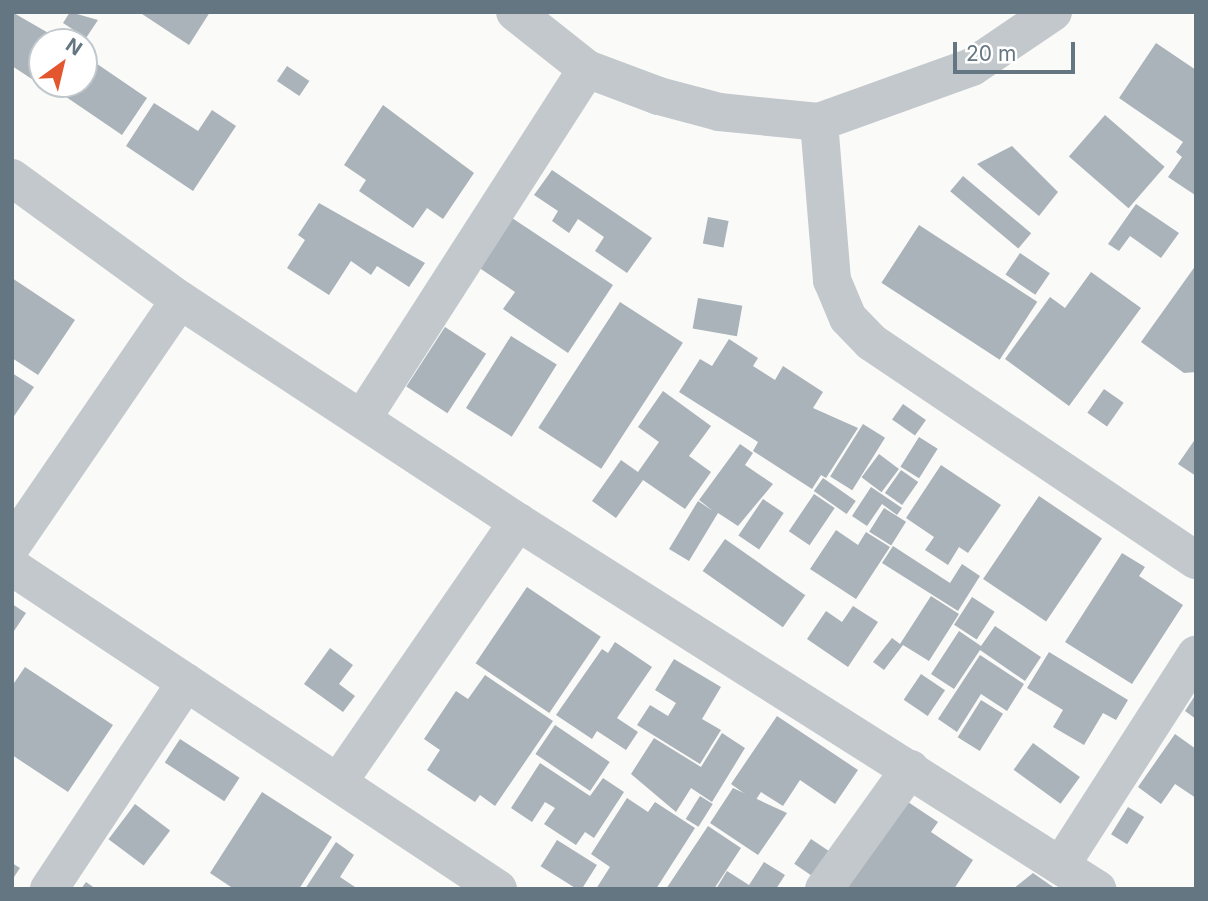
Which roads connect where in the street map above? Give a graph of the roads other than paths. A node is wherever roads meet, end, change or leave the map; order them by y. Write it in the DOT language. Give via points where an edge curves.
graph roads {
  1 [pos="515,12"];
  2 [pos="1053,12"];
  3 [pos="587,69"];
  4 [pos="819,122"];
  5 [pos="12,178"];
  6 [pos="180,300"];
  7 [pos="362,419"];
  8 [pos="518,522"];
  9 [pos="12,545"];
  10 [pos="1196,560"];
  11 [pos="12,567"];
  12 [pos="1196,655"];
  13 [pos="186,682"];
  14 [pos="910,769"];
  15 [pos="339,781"];
  16 [pos="1061,865"];
  17 [pos="49,889"];
  18 [pos="498,889"];
  19 [pos="824,889"];
  20 [pos="1097,889"];
  1 -- 3 [label="street"];
  2 -- 4 [label="street" via="972,67 893,101"];
  3 -- 4 [label="street" via="719,112"];
  3 -- 7 [label="street"];
  4 -- 10 [label="street" via="832,280 848,318 871,342"];
  5 -- 6 [label="street"];
  6 -- 7 [label="street"];
  6 -- 9 [label="street"];
  7 -- 8 [label="street"];
  8 -- 14 [label="street"];
  8 -- 15 [label="street"];
  11 -- 13 [label="street"];
  12 -- 16 [label="street"];
  13 -- 15 [label="street"];
  13 -- 17 [label="street"];
  14 -- 16 [label="street"];
  14 -- 19 [label="street"];
  15 -- 18 [label="street"];
  16 -- 20 [label="street"];
}
